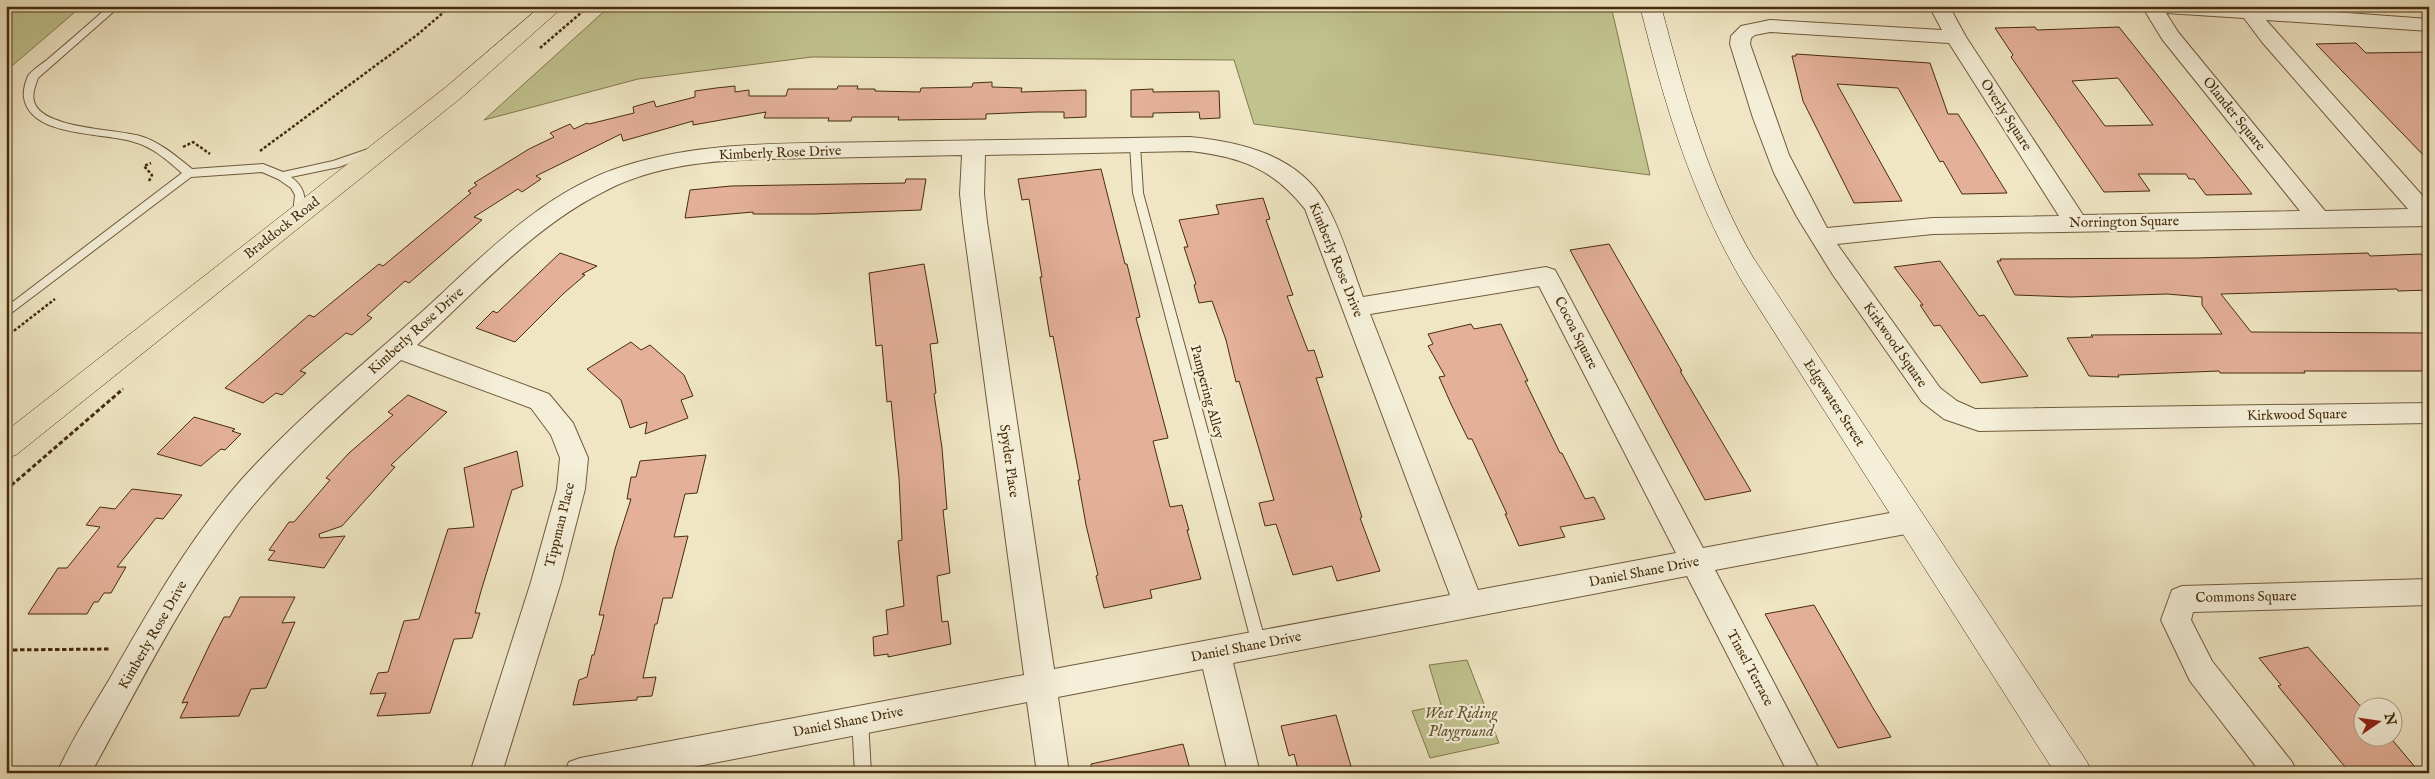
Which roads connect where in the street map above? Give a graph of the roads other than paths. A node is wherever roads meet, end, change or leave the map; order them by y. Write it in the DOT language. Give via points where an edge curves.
graph roads {
  1 [pos="115,6"];
  2 [pos="554,6"];
  3 [pos="1650,6"];
  4 [pos="1939,6"];
  5 [pos="2152,6"];
  6 [pos="2157,6"];
  7 [pos="2250,12"];
  8 [pos="1791,17"];
  9 [pos="2429,25"];
  10 [pos="1956,37"];
  11 [pos="1135,145"];
  12 [pos="387,146"];
  13 [pos="974,148"];
  14 [pos="189,173"];
  15 [pos="282,176"];
  16 [pos="299,214"];
  17 [pos="2428,217"];
  18 [pos="2319,219"];
  19 [pos="2076,222"];
  20 [pos="1821,237"];
  21 [pos="1355,307"];
  22 [pos="6,313"];
  23 [pos="397,348"];
  24 [pos="2429,413"];
  25 [pos="6,447"];
  26 [pos="1911,521"];
  27 [pos="1695,562"];
  28 [pos="2429,592"];
  29 [pos="1469,605"];
  30 [pos="1260,644"];
  31 [pos="1215,653"];
  32 [pos="1040,686"];
  33 [pos="860,720"];
  34 [pos="73,773"];
  35 [pos="486,773"];
  36 [pos="580,773"];
  37 [pos="863,773"];
  38 [pos="1053,773"];
  39 [pos="1244,773"];
  40 [pos="1805,773"];
  41 [pos="2075,773"];
  42 [pos="2281,773"];
  1 -- 14 [label="lane" via="33,78 28,92 30,104 38,117 63,126 136,139 155,146"];
  2 -- 12 [label="main road, Braddock Road"];
  3 -- 26 [label="street, Edgewater Street" via="1693,155 1728,235 1758,287"];
  4 -- 10 [label="street, Overly Square"];
  5 -- 18 [label="street, Olander Square" via="2169,35"];
  6 -- 7 [label="street"];
  7 -- 9 [label="street"];
  7 -- 17 [label="street" via="2269,38"];
  8 -- 10 [label="street, Kirkwood Square"];
  8 -- 20 [label="street, Kirkwood Square" via="1770,26 1748,30 1741,36 1740,44 1773,143"];
  10 -- 19 [label="street, Overly Square"];
  11 -- 13 [label="street, Kimberly Rose Drive"];
  11 -- 21 [label="street, Kimberly Rose Drive" via="1224,147 1278,167 1302,186 1316,206"];
  11 -- 30 [label="lane, Pampering Alley" via="1138,193"];
  12 -- 15 [label="lane" via="335,164"];
  12 -- 16 [label="main road, Braddock Road"];
  13 -- 23 [label="street, Kimberly Rose Drive" via="742,152 687,158 601,183 562,204 504,251"];
  13 -- 32 [label="street, Spyder Place" via="972,194 975,222"];
  14 -- 15 [label="lane" via="263,168"];
  14 -- 22 [label="lane"];
  15 -- 16 [label="lane" via="296,186 300,195"];
  16 -- 25 [label="main road, Braddock Road"];
  17 -- 18 [label="street, Norrington Square"];
  18 -- 19 [label="street, Norrington Square"];
  19 -- 20 [label="street, Norrington Square" via="1933,226"];
  20 -- 24 [label="street, Kirkwood Square" via="1931,395 1960,416 1979,421"];
  21 -- 27 [label="street, Cocoa Square" via="1546,276"];
  21 -- 29 [label="street, Kimberly Rose Drive"];
  23 -- 34 [label="street, Kimberly Rose Drive" via="294,442 239,501 203,551"];
  23 -- 35 [label="street, Tippman Place" via="540,401 563,430 574,458 571,489 546,582"];
  26 -- 27 [label="street, Daniel Shane Drive"];
  26 -- 41 [label="street, Edgewater Street"];
  27 -- 29 [label="street, Daniel Shane Drive"];
  27 -- 40 [label="street, Tinsel Terrace"];
  28 -- 42 [label="street, Commons Square" via="2182,599 2176,620 2201,671"];
  29 -- 30 [label="street, Daniel Shane Drive"];
  30 -- 31 [label="street, Daniel Shane Drive"];
  31 -- 32 [label="street, Daniel Shane Drive"];
  31 -- 39 [label="street"];
  32 -- 33 [label="street, Daniel Shane Drive"];
  32 -- 38 [label="street, Spyder Place"];
  33 -- 36 [label="street, Daniel Shane Drive"];
  33 -- 37 [label="lane"];
}
